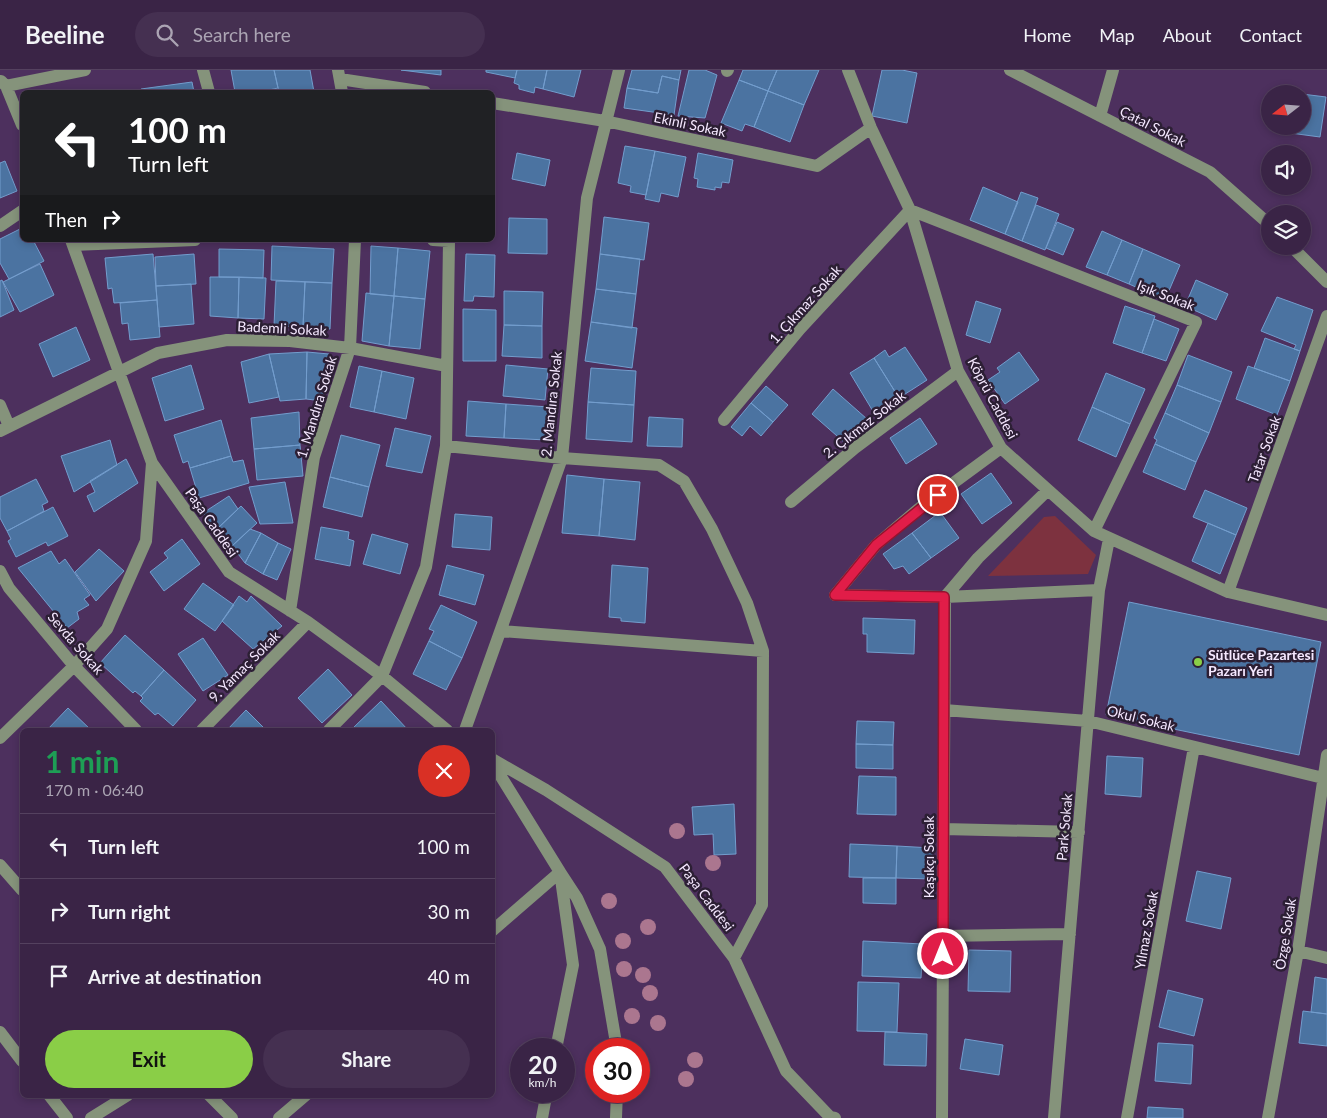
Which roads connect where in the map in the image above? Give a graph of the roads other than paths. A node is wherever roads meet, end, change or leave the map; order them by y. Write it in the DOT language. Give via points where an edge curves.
graph roads {
  1 [pos="85,70"];
  2 [pos="203,70"];
  3 [pos="619,70"];
  4 [pos="848,70"];
  5 [pos="1010,70"];
  6 [pos="1113,70"];
  7 [pos="339,74"];
  8 [pos="3,83"];
  9 [pos="208,90"];
  10 [pos="342,90"];
  11 [pos="415,90"];
  12 [pos="495,103"];
  13 [pos="1100,116"];
  14 [pos="20,121"];
  15 [pos="605,121"];
  16 [pos="871,128"];
  17 [pos="910,210"];
  18 [pos="20,212"];
  19 [pos="1261,217"];
  20 [pos="0,226"];
  21 [pos="113,242"];
  22 [pos="355,242"];
  23 [pos="449,242"];
  24 [pos="72,243"];
  25 [pos="1300,255"];
  26 [pos="1327,282"];
  27 [pos="1327,316"];
  28 [pos="350,348"];
  29 [pos="447,366"];
  30 [pos="958,371"];
  31 [pos="119,373"];
  32 [pos="0,405"];
  33 [pos="724,420"];
  34 [pos="5,429"];
  35 [pos="446,446"];
  36 [pos="1001,448"];
  37 [pos="562,458"];
  38 [pos="152,463"];
  39 [pos="1048,490"];
  40 [pos="791,502"];
  41 [pos="1094,531"];
  42 [pos="1109,539"];
  43 [pos="0,571"];
  44 [pos="1100,590"];
  45 [pos="1228,592"];
  46 [pos="944,597"];
  47 [pos="290,611"];
  48 [pos="1327,615"];
  49 [pos="308,622"];
  50 [pos="502,631"];
  51 [pos="763,651"];
  52 [pos="74,666"];
  53 [pos="382,676"];
  54 [pos="944,710"];
  55 [pos="1088,720"];
  56 [pos="134,728"];
  57 [pos="204,728"];
  58 [pos="331,728"];
  59 [pos="445,728"];
  60 [pos="466,728"];
  61 [pos="0,738"];
  62 [pos="1194,747"];
  63 [pos="1327,755"];
  64 [pos="495,763"];
  65 [pos="495,766"];
  66 [pos="1325,778"];
  67 [pos="944,828"];
  68 [pos="1078,832"];
  69 [pos="0,865"];
  70 [pos="560,872"];
  71 [pos="20,888"];
  72 [pos="495,928"];
  73 [pos="1070,934"];
  74 [pos="943,936"];
  75 [pos="1298,951"];
  76 [pos="734,958"];
  77 [pos="1327,958"];
  78 [pos="0,1032"];
  79 [pos="558,1038"];
  80 [pos="615,1038"];
  81 [pos="20,1058"];
  82 [pos="51,1098"];
  83 [pos="123,1098"];
  84 [pos="212,1098"];
  85 [pos="303,1098"];
  86 [pos="545,1103"];
  87 [pos="617,1103"];
  88 [pos="833,1117"];
  89 [pos="67,1118"];
  90 [pos="91,1118"];
  91 [pos="232,1118"];
  92 [pos="280,1118"];
  93 [pos="542,1118"];
  94 [pos="616,1118"];
  95 [pos="942,1118"];
  96 [pos="1054,1118"];
  97 [pos="1127,1118"];
  98 [pos="1268,1118"];
  1 -- 8 [label="street"];
  2 -- 9 [label="street"];
  3 -- 15 [label="street, 2. Mandıra Sokak"];
  4 -- 16 [label="street, Köprü Caddesi"];
  5 -- 13 [label="street, Çatal Sokak"];
  6 -- 13 [label="street"];
  7 -- 10 [label="street"];
  7 -- 11 [label="street"];
  8 -- 14 [label="street"];
  12 -- 15 [label="street, Ekinli Sokak"];
  13 -- 19 [label="street, Çatal Sokak" via="1210,172"];
  15 -- 16 [label="street, Ekinli Sokak" via="817,166"];
  15 -- 37 [label="street, 2. Mandıra Sokak" via="587,198"];
  16 -- 17 [label="street, Köprü Caddesi"];
  17 -- 30 [label="street, Köprü Caddesi"];
  17 -- 33 [label="street, 1. Çıkmaz Sokak" via="800,330"];
  17 -- 41 [label="street, Işık Sokak" via="1196,322"];
  18 -- 20 [label="street"];
  21 -- 24 [label="street"];
  22 -- 28 [label="street, 1. Mandıra Sokak"];
  23 -- 29 [label="street"];
  24 -- 31 [label="street, Paşa Caddesi"];
  25 -- 26 [label="street"];
  27 -- 45 [label="street, Tatar Sokak"];
  28 -- 29 [label="street, Bademli Sokak"];
  28 -- 31 [label="street, Bademli Sokak" via="290,341 227,340 158,353"];
  28 -- 47 [label="street, 1. Mandıra Sokak" via="314,457"];
  29 -- 35 [label="street"];
  30 -- 36 [label="street, Köprü Caddesi"];
  30 -- 40 [label="street, 2. Çıkmaz Sokak" via="855,448"];
  31 -- 34 [label="street, Bademli Sokak"];
  31 -- 38 [label="street, Paşa Caddesi"];
  32 -- 34 [label="street"];
  35 -- 37 [label="street"];
  35 -- 53 [label="street" via="426,567"];
  36 -- 39 [label="street, Köprü Caddesi"];
  36 -- 46 [label="street" via="922,506 876,545 835,595"];
  37 -- 50 [label="street, 2. Mandıra Sokak"];
  37 -- 51 [label="street" via="659,465 684,481 712,529 747,604"];
  38 -- 47 [label="street, Paşa Caddesi" via="230,572"];
  38 -- 52 [label="street" via="146,540 107,629"];
  39 -- 41 [label="street, Köprü Caddesi"];
  39 -- 46 [label="street" via="978,558"];
  41 -- 42 [label="street, Köprü Caddesi"];
  42 -- 44 [label="street, Park Sokak"];
  42 -- 45 [label="street, Köprü Caddesi"];
  43 -- 52 [label="street, Sevda Sokak" via="9,588"];
  44 -- 46 [label="street"];
  44 -- 55 [label="street, Park Sokak"];
  45 -- 48 [label="street, Köprü Caddesi"];
  46 -- 54 [label="street, Kaşıkçı Sokak"];
  47 -- 49 [label="street, Paşa Caddesi"];
  49 -- 53 [label="street, Paşa Caddesi"];
  49 -- 57 [label="street, 9. Yamaç Sokak"];
  50 -- 51 [label="street"];
  50 -- 60 [label="street, 2. Mandıra Sokak"];
  51 -- 76 [label="street" via="762,905"];
  52 -- 56 [label="street, Sevda Sokak"];
  52 -- 61 [label="street"];
  53 -- 58 [label="street"];
  53 -- 59 [label="street, Paşa Caddesi"];
  54 -- 55 [label="street, Okul Sokak"];
  54 -- 67 [label="street, Kaşıkçı Sokak"];
  55 -- 62 [label="street, Okul Sokak"];
  55 -- 68 [label="street, Park Sokak"];
  62 -- 66 [label="street, Okul Sokak"];
  62 -- 97 [label="street, Yılmaz Sokak"];
  63 -- 66 [label="street, Özge Sokak"];
  64 -- 76 [label="street, Paşa Caddesi" via="546,790 665,867"];
  65 -- 70 [label="street"];
  66 -- 75 [label="street, Özge Sokak"];
  67 -- 68 [label="street"];
  67 -- 74 [label="street, Kaşıkçı Sokak"];
  68 -- 73 [label="street, Park Sokak"];
  69 -- 71 [label="street"];
  70 -- 72 [label="street"];
  70 -- 79 [label="street" via="573,966"];
  70 -- 80 [label="street" via="577,898 600,949"];
  73 -- 74 [label="street"];
  73 -- 96 [label="street, Park Sokak"];
  74 -- 95 [label="street, Kaşıkçı Sokak"];
  75 -- 77 [label="street"];
  75 -- 98 [label="street, Özge Sokak"];
  76 -- 88 [label="street, Paşa Caddesi" via="786,1071"];
  78 -- 81 [label="street"];
  82 -- 89 [label="street"];
  83 -- 90 [label="street"];
  84 -- 91 [label="street"];
  85 -- 92 [label="street"];
  86 -- 93 [label="street"];
  87 -- 94 [label="street"];
}
